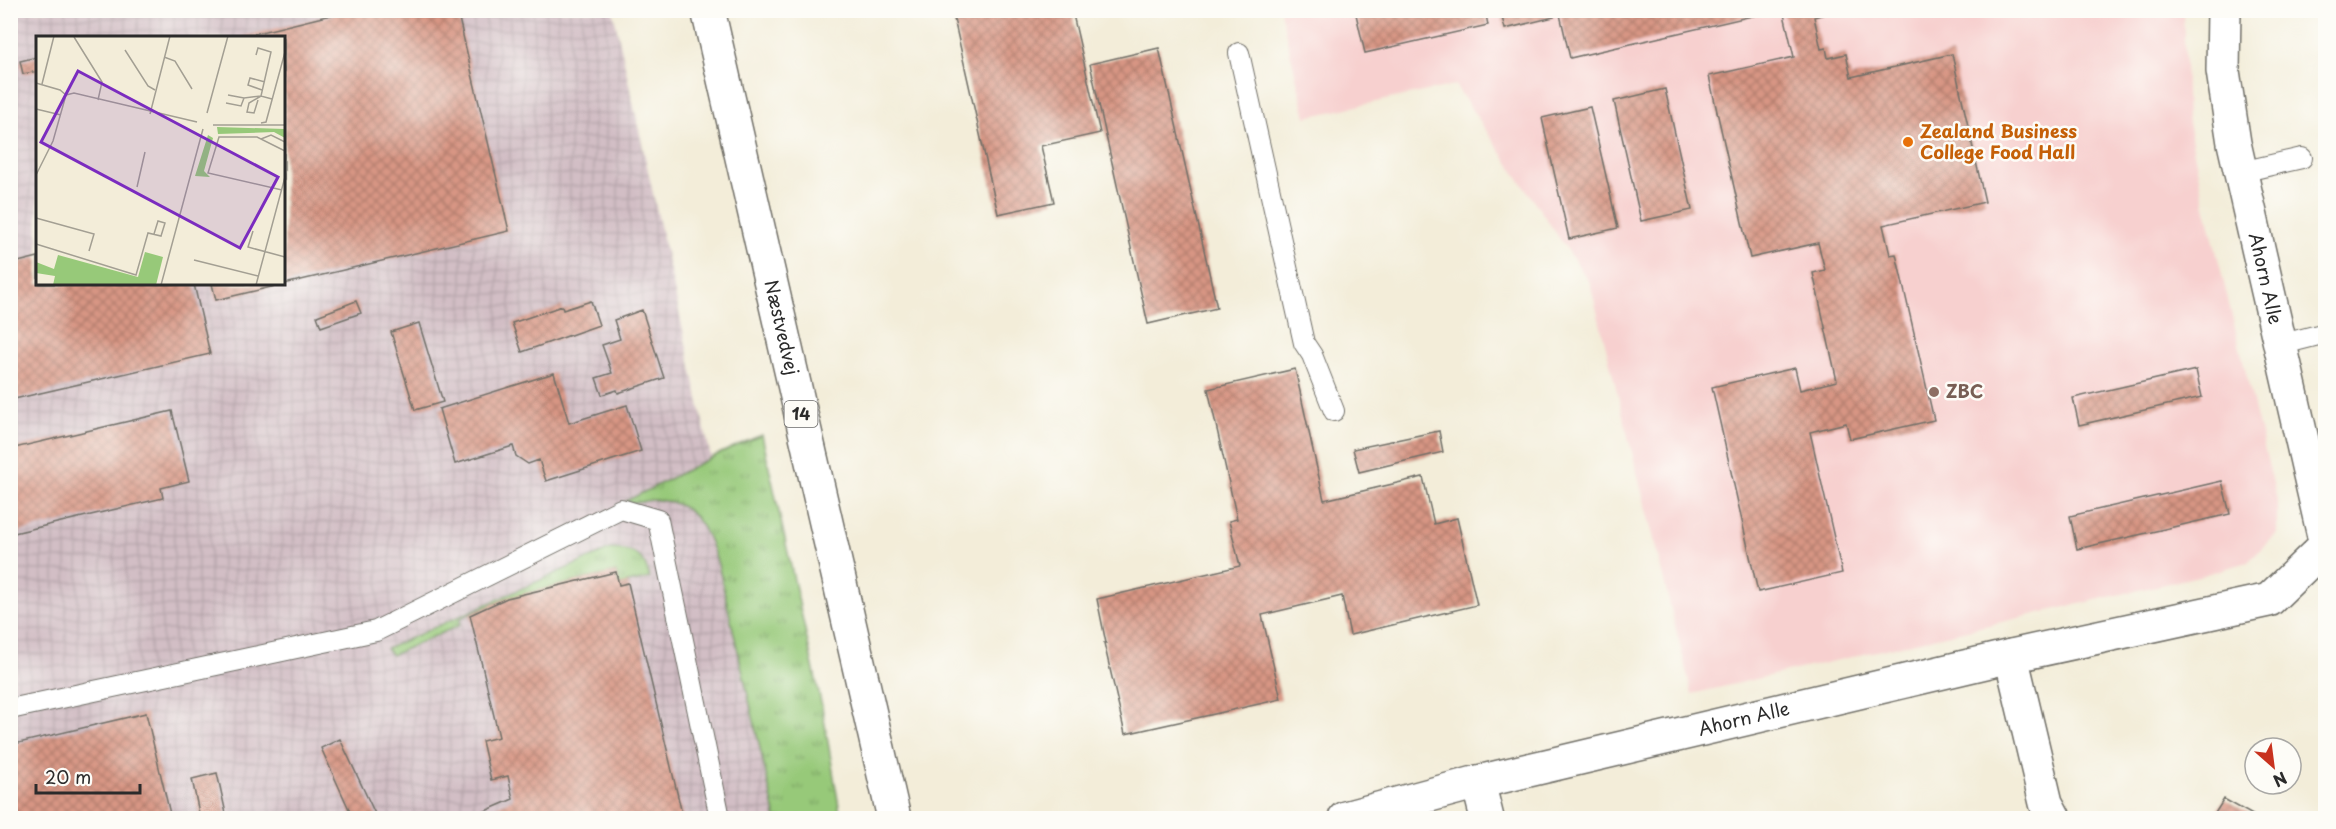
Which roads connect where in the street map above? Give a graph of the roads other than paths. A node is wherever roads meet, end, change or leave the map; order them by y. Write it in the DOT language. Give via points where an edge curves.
graph roads {
  1 [pos="708,10"];
  2 [pos="2224,10"];
  3 [pos="1239,53"];
  4 [pos="2302,158"];
  5 [pos="2241,172"];
  6 [pos="2325,333"];
  7 [pos="2280,345"];
  8 [pos="1334,411"];
  9 [pos="2325,545"];
  10 [pos="2011,656"];
  11 [pos="10,709"];
  12 [pos="1478,782"];
  13 [pos="720,819"];
  14 [pos="894,819"];
  15 [pos="1345,819"];
  16 [pos="1487,819"];
  17 [pos="2054,819"];
  1 -- 14 [label="street, Næstvedvej / 14"];
  2 -- 5 [label="street, Ahorn Alle" via="2223,71"];
  3 -- 8 [label="lane" via="1304,343"];
  4 -- 5 [label="lane"];
  5 -- 7 [label="street, Ahorn Alle"];
  6 -- 7 [label="lane"];
  7 -- 9 [label="street, Ahorn Alle"];
  9 -- 10 [label="street, Ahorn Alle" via="2269,600"];
  10 -- 12 [label="street, Ahorn Alle"];
  10 -- 17 [label="street" via="2046,803"];
  11 -- 13 [label="lane" via="376,631 621,509 658,520"];
  12 -- 15 [label="street, Ahorn Alle"];
  12 -- 16 [label="street"];
}
